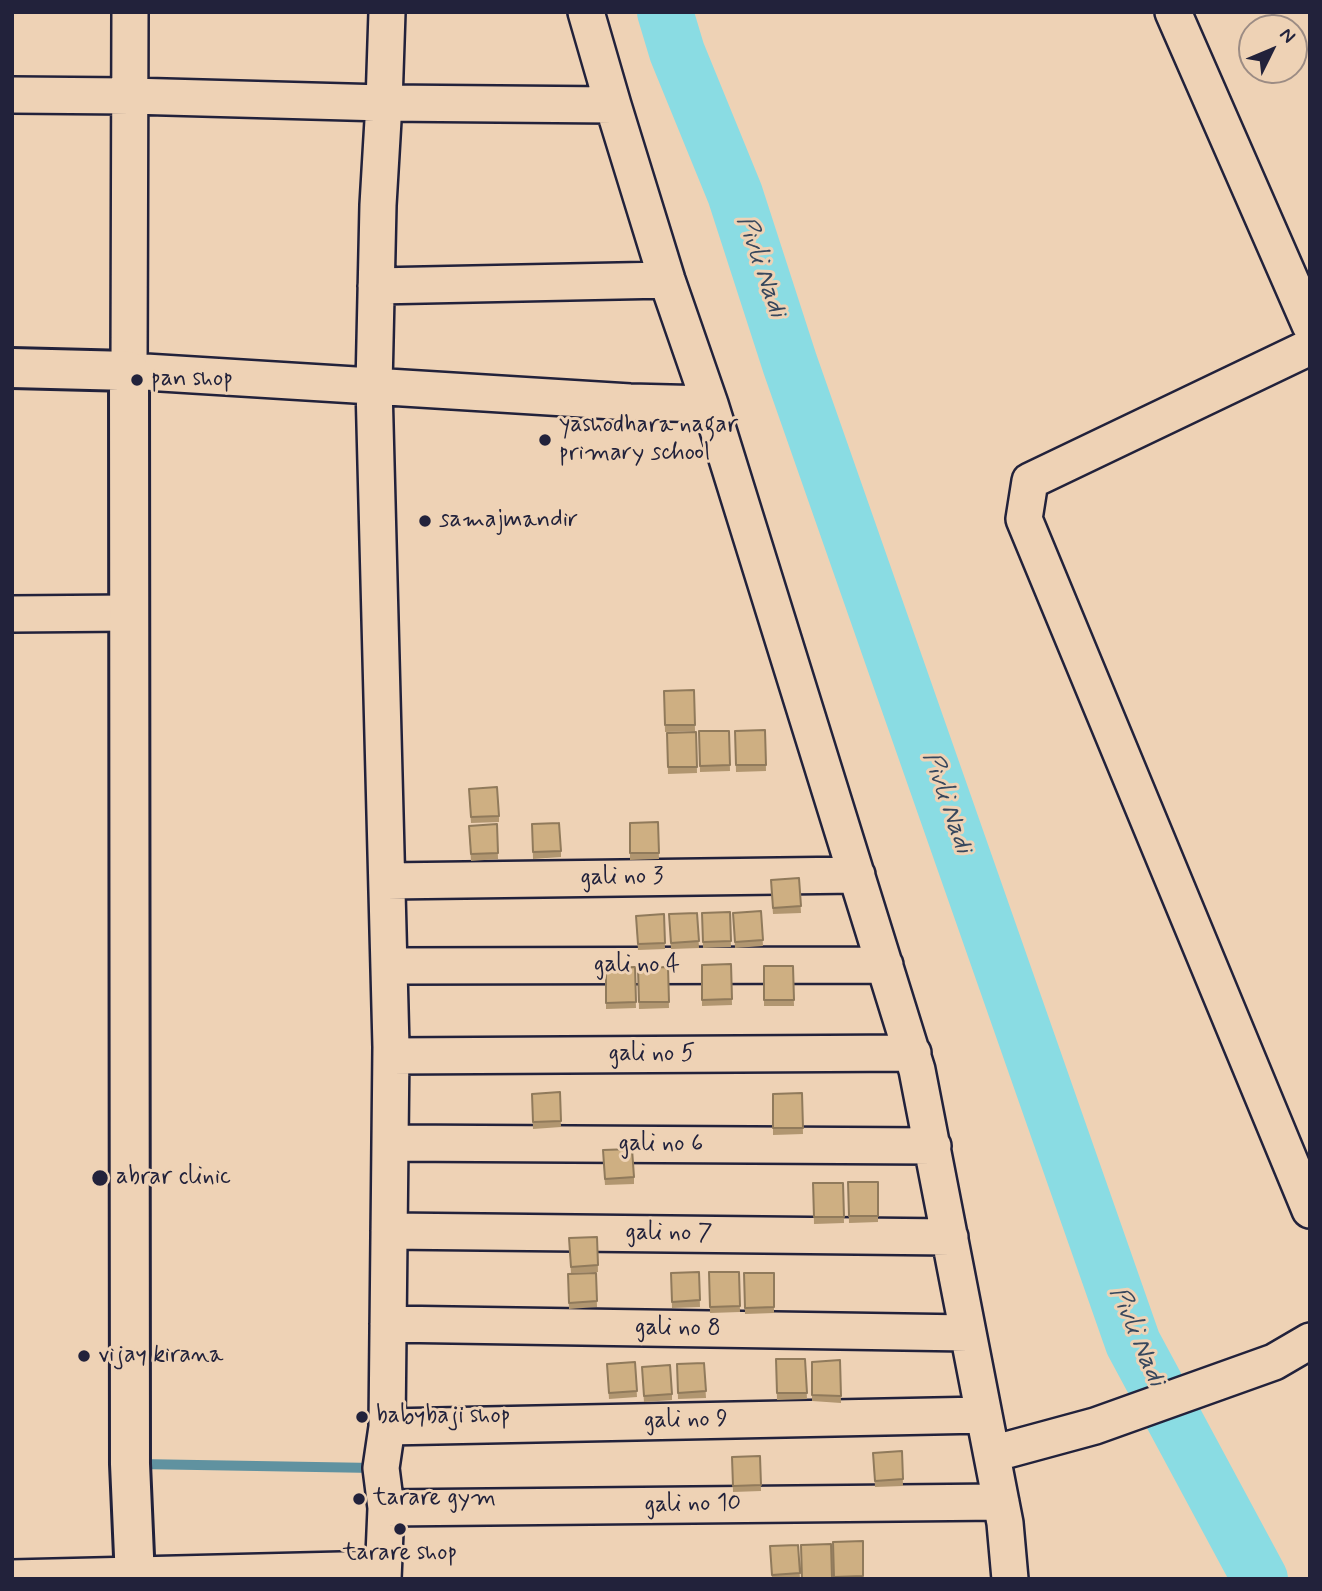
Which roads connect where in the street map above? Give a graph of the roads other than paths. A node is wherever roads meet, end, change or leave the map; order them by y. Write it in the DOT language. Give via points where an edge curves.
graph roads {
  1 [pos="130,12"];
  2 [pos="387,12"];
  3 [pos="586,12"];
  4 [pos="1173,12"];
  5 [pos="12,95"];
  6 [pos="130,96"];
  7 [pos="384,103"];
  8 [pos="612,105"];
  9 [pos="667,280"];
  10 [pos="376,286"];
  11 [pos="1310,325"];
  12 [pos="1310,347"];
  13 [pos="12,368"];
  14 [pos="129,371"];
  15 [pos="374,386"];
  16 [pos="710,404"];
  17 [pos="129,613"];
  18 [pos="12,614"];
  19 [pos="857,875"];
  20 [pos="387,881"];
  21 [pos="885,965"];
  22 [pos="389,966"];
  23 [pos="913,1054"];
  24 [pos="391,1056"];
  25 [pos="390,1143"];
  26 [pos="933,1146"];
  27 [pos="1310,1210"];
  28 [pos="389,1231"];
  29 [pos="950,1237"];
  30 [pos="388,1324"];
  31 [pos="968,1333"];
  32 [pos="1310,1340"];
  33 [pos="984,1415"];
  34 [pos="387,1427"];
  35 [pos="992,1454"];
  36 [pos="1001,1502"];
  37 [pos="386,1508"];
  38 [pos="383,1574"];
  39 [pos="135,1577"];
  40 [pos="12,1578"];
  41 [pos="1010,1579"];
  1 -- 6 [label="street"];
  2 -- 7 [label="street"];
  3 -- 8 [label="street"];
  4 -- 11 [label="street"];
  5 -- 6 [label="street"];
  6 -- 7 [label="street"];
  6 -- 14 [label="street"];
  7 -- 8 [label="street"];
  7 -- 10 [label="street"];
  8 -- 9 [label="street"];
  9 -- 10 [label="street"];
  9 -- 16 [label="street"];
  10 -- 15 [label="street"];
  12 -- 27 [label="street" via="1030,481 1024,519"];
  13 -- 14 [label="street"];
  14 -- 15 [label="street"];
  14 -- 17 [label="street"];
  15 -- 16 [label="street"];
  15 -- 20 [label="street"];
  16 -- 19 [label="street"];
  17 -- 18 [label="street"];
  17 -- 39 [label="street" via="130,1464"];
  19 -- 20 [label="street, gali no 3"];
  19 -- 21 [label="street"];
  20 -- 22 [label="street"];
  21 -- 22 [label="street, gali no 4"];
  21 -- 23 [label="street"];
  22 -- 24 [label="street"];
  23 -- 24 [label="street, gali no 5"];
  23 -- 26 [label="street"];
  24 -- 25 [label="street"];
  25 -- 26 [label="street, gali no 6"];
  25 -- 28 [label="street"];
  26 -- 29 [label="street"];
  28 -- 29 [label="street, gali no 7"];
  28 -- 30 [label="street"];
  29 -- 31 [label="street"];
  30 -- 31 [label="street, gali no 8"];
  30 -- 34 [label="street"];
  31 -- 33 [label="street"];
  32 -- 35 [label="street" via="1275,1362 1095,1426"];
  33 -- 34 [label="street, gali no 9"];
  33 -- 35 [label="street"];
  34 -- 37 [label="street" via="381,1468"];
  35 -- 36 [label="street"];
  36 -- 37 [label="street, gali no 10"];
  36 -- 41 [label="street"];
  37 -- 38 [label="street"];
  38 -- 39 [label="street"];
  39 -- 40 [label="street"];
}
